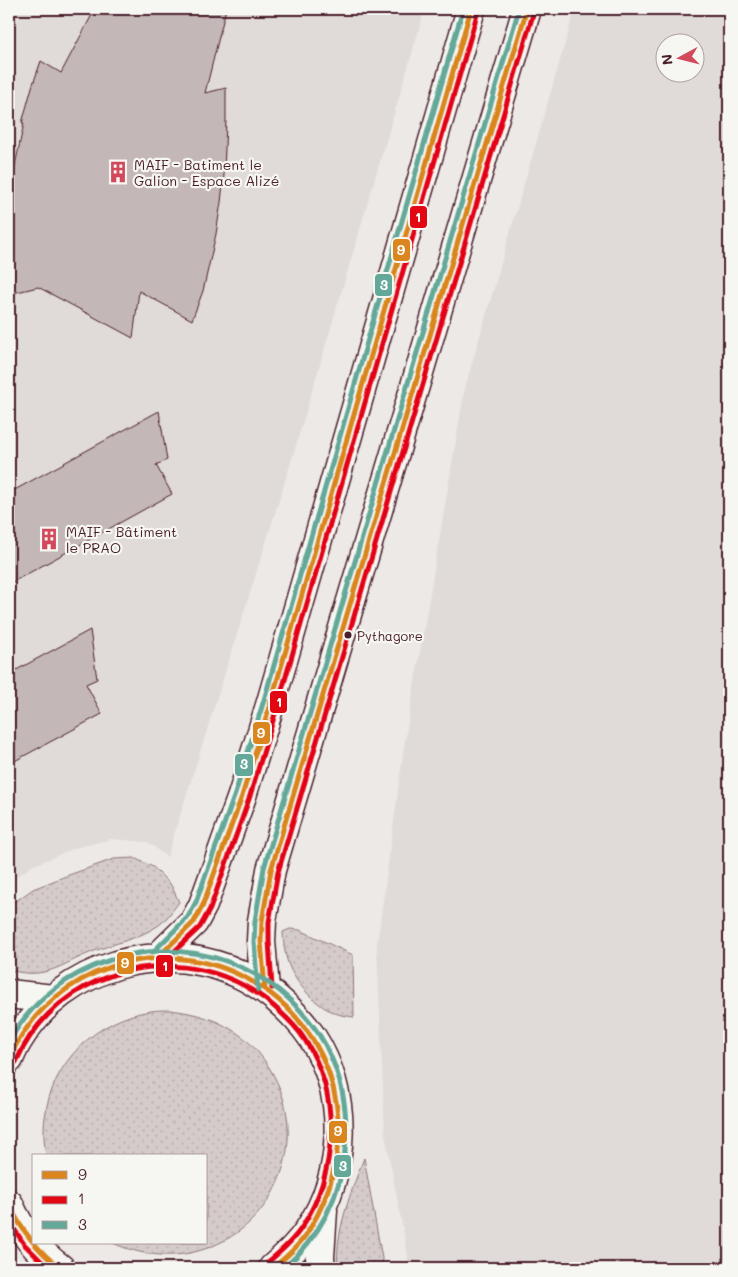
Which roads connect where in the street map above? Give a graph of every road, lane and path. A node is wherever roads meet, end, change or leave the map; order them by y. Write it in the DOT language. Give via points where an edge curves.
graph roads {
  1 [pos="471,9"];
  2 [pos="527,9"];
  3 [pos="158,957"];
  4 [pos="265,989"];
  5 [pos="9,994"];
  6 [pos="53,999"];
  7 [pos="9,1059"];
  8 [pos="9,1204"];
  9 [pos="323,1205"];
  10 [pos="32,1241"];
  11 [pos="34,1244"];
  12 [pos="60,1268"];
  13 [pos="273,1268"];
  14 [pos="321,1268"];
  1 -- 3 [label="main road" via="242,796 203,905 194,922"];
  2 -- 4 [label="main road" via="271,870 262,921"];
  3 -- 4 [label="main road" via="204,961 246,977"];
  3 -- 6 [label="main road" via="130,961 103,970 77,982"];
  4 -- 9 [label="main road" via="290,1010 311,1036 333,1082 339,1140 334,1174"];
  5 -- 6 [label="main road"];
  6 -- 7 [label="main road" via="19,1038"];
  8 -- 10 [label="main road"];
  9 -- 13 [label="main road" via="309,1230"];
  9 -- 14 [label="main road"];
  11 -- 12 [label="main road"];
}
